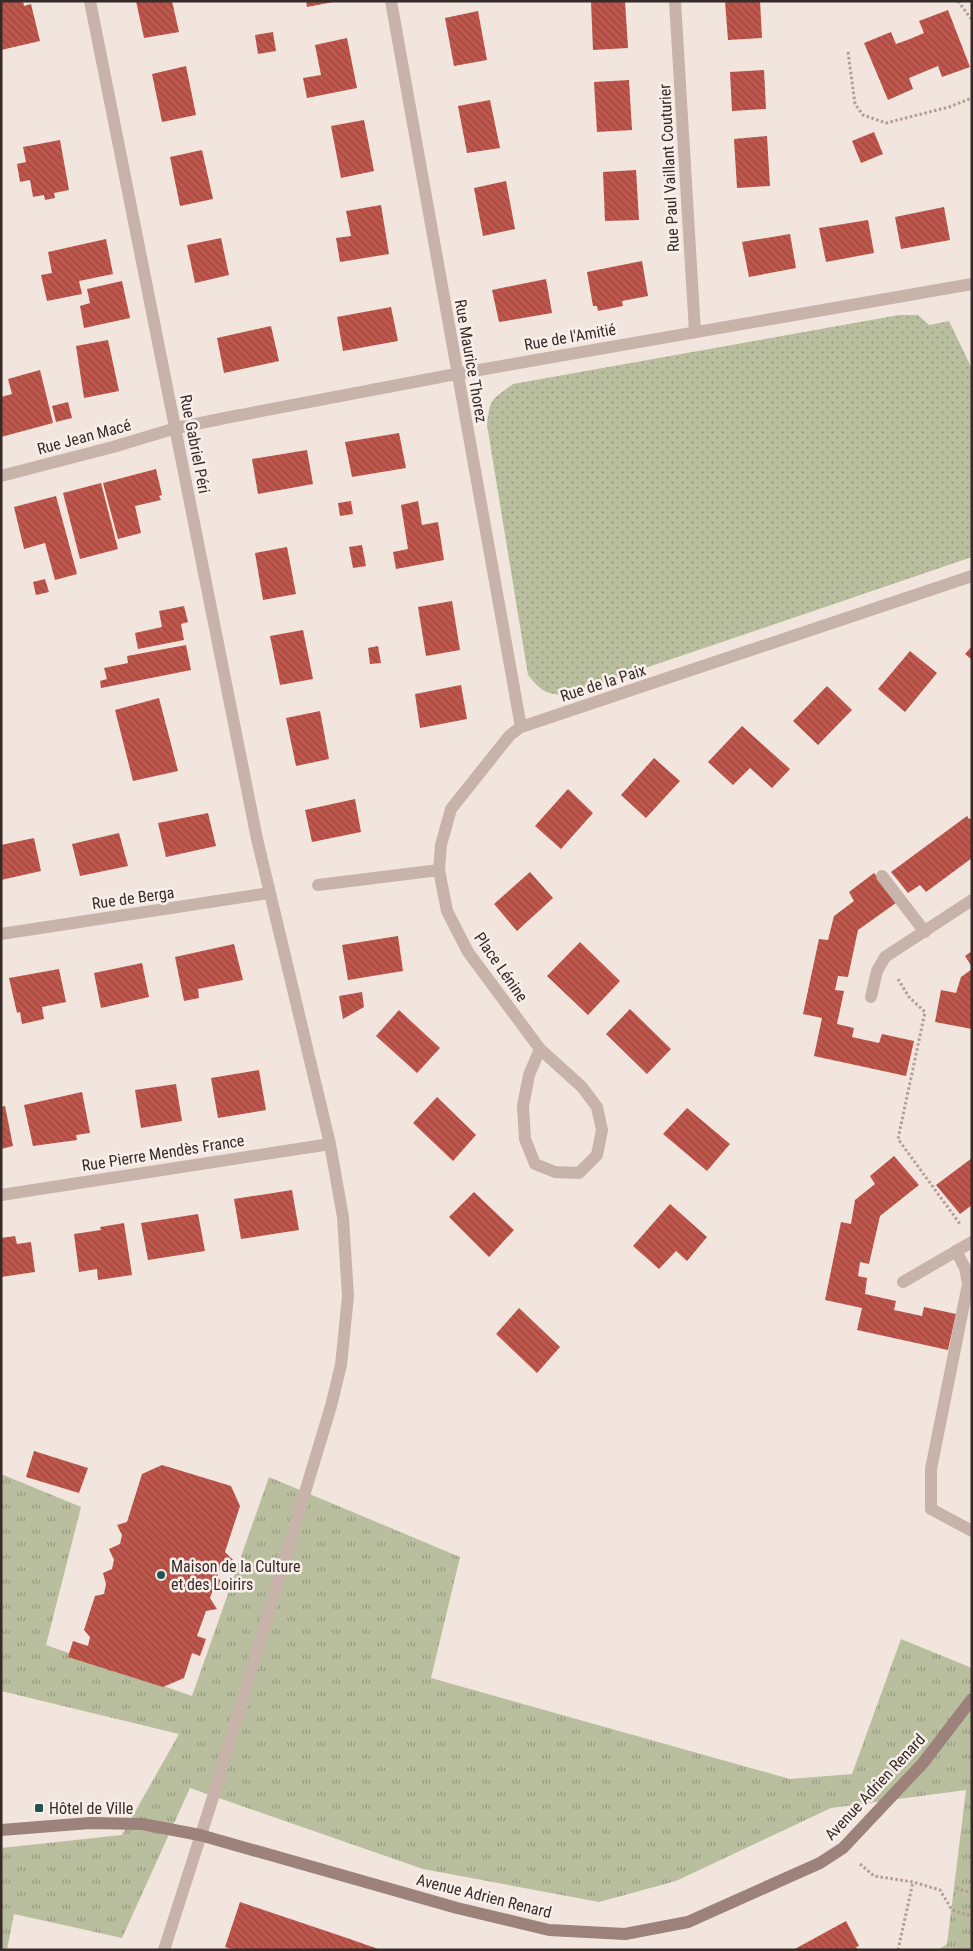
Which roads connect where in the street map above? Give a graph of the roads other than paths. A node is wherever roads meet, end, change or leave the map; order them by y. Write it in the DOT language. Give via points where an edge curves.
graph roads {
  1 [pos="90,1"];
  2 [pos="390,1"];
  3 [pos="675,1"];
  4 [pos="972,284"];
  5 [pos="695,332"];
  6 [pos="456,374"];
  7 [pos="176,428"];
  8 [pos="1,476"];
  9 [pos="972,576"];
  10 [pos="521,727"];
  11 [pos="439,870"];
  12 [pos="882,876"];
  13 [pos="318,885"];
  14 [pos="269,893"];
  15 [pos="972,900"];
  16 [pos="925,932"];
  17 [pos="1,934"];
  18 [pos="871,997"];
  19 [pos="540,1049"];
  20 [pos="330,1144"];
  21 [pos="1,1195"];
  22 [pos="972,1242"];
  23 [pos="956,1251"];
  24 [pos="903,1282"];
  25 [pos="972,1531"];
  26 [pos="972,1698"];
  27 [pos="1,1830"];
  28 [pos="200,1835"];
  29 [pos="164,1950"];
  1 -- 7 [label="street, Rue Gabriel Péri"];
  2 -- 6 [label="street, Rue Maurice Thorez"];
  3 -- 5 [label="street, Rue Paul Vaillant Couturier"];
  4 -- 5 [label="street, Rue de l'Amitié"];
  5 -- 6 [label="street, Rue de l'Amitié"];
  6 -- 7 [label="street, Rue de l'Amitié"];
  6 -- 10 [label="street, Rue Maurice Thorez"];
  7 -- 8 [label="street, Rue Jean Macé"];
  7 -- 14 [label="street, Rue Gabriel Péri" via="194,531"];
  9 -- 10 [label="street, Rue de la Paix"];
  10 -- 11 [label="street, Rue de la Paix" via="510,735 451,809 441,845"];
  11 -- 13 [label="street"];
  11 -- 19 [label="street, Place Lénine" via="447,911 468,952"];
  12 -- 16 [label="street"];
  14 -- 17 [label="street, Rue de Berga"];
  14 -- 20 [label="street, Rue Gabriel Péri"];
  15 -- 16 [label="street"];
  16 -- 18 [label="street" via="885,956 877,971"];
  19 -- 19 [label="street, Place Lénine" via="529,1075 523,1106 524,1139 536,1164 555,1172 580,1173 596,1155 602,1130 596,1107 582,1087"];
  20 -- 21 [label="street, Rue Pierre Mendès France"];
  20 -- 28 [label="street, Rue Gabriel Péri" via="343,1217 348,1296 341,1365 332,1406"];
  22 -- 23 [label="street"];
  23 -- 24 [label="street"];
  23 -- 25 [label="street" via="965,1268 968,1284 931,1469 931,1509"];
  26 -- 28 [label="street, Avenue Adrien Renard" via="923,1763 843,1848 820,1863 688,1922 625,1934 549,1930 457,1908"];
  27 -- 28 [label="street, Avenue Adrien Renard" via="90,1823 142,1824"];
  28 -- 29 [label="street, Rue Gabriel Péri"];
}
